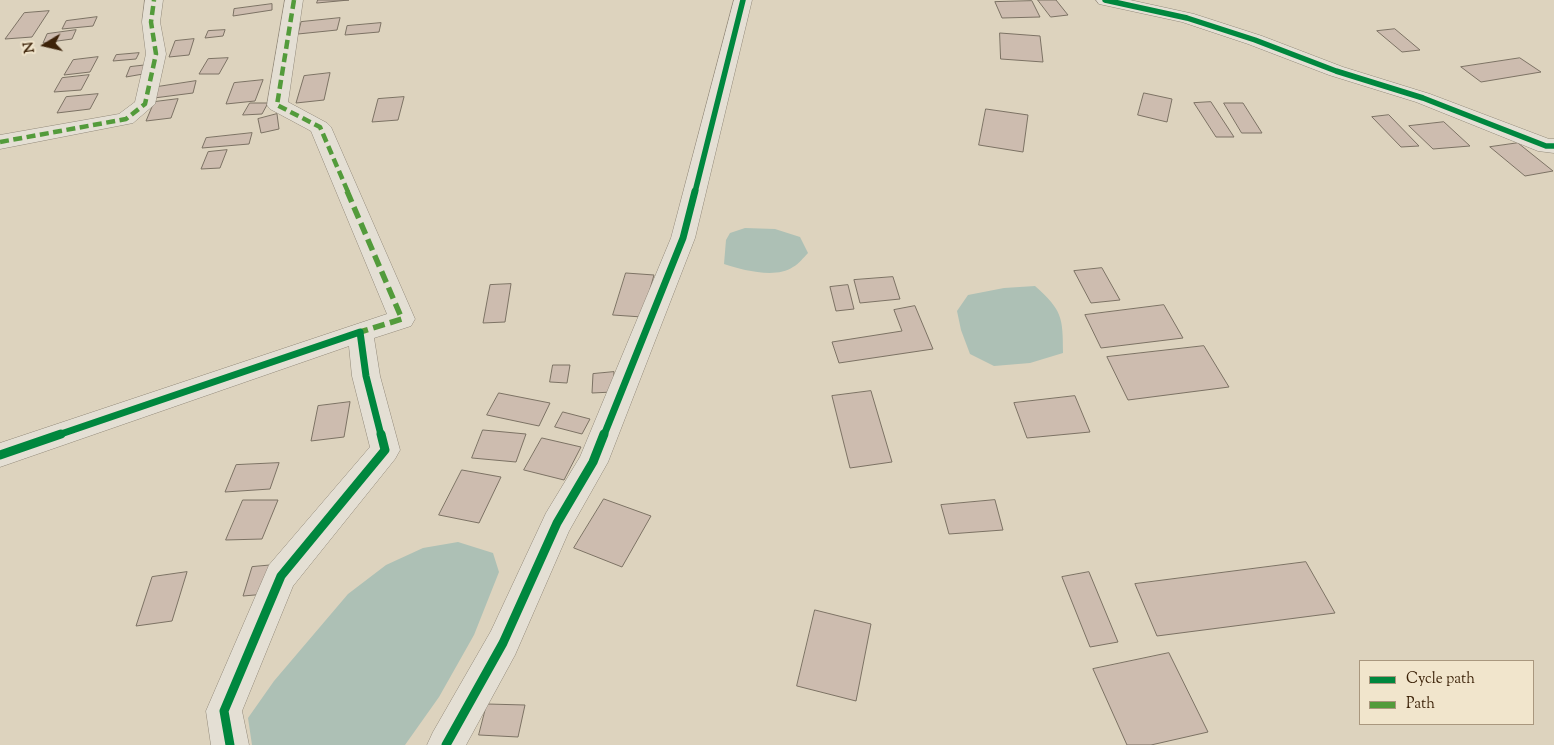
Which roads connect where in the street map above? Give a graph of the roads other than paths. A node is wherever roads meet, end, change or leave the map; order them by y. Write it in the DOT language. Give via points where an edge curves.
graph roads {
  1 [pos="154,0"];
  2 [pos="294,0"];
  3 [pos="743,0"];
  4 [pos="1105,0"];
  5 [pos="0,142"];
  6 [pos="1554,146"];
  7 [pos="360,332"];
  8 [pos="0,455"];
  9 [pos="230,745"];
  10 [pos="446,745"];
  1 -- 5 [label="street" via="151,22 156,54 145,104 126,119"];
  2 -- 7 [label="street" via="277,105 320,127 402,319"];
  3 -- 10 [label="street" via="683,238 593,462 557,523 503,643"];
  4 -- 6 [label="street" via="1187,18 1255,40 1336,71 1423,98 1546,146"];
  7 -- 8 [label="street"];
  7 -- 9 [label="street" via="366,376 385,450 281,576 224,711"];
}
